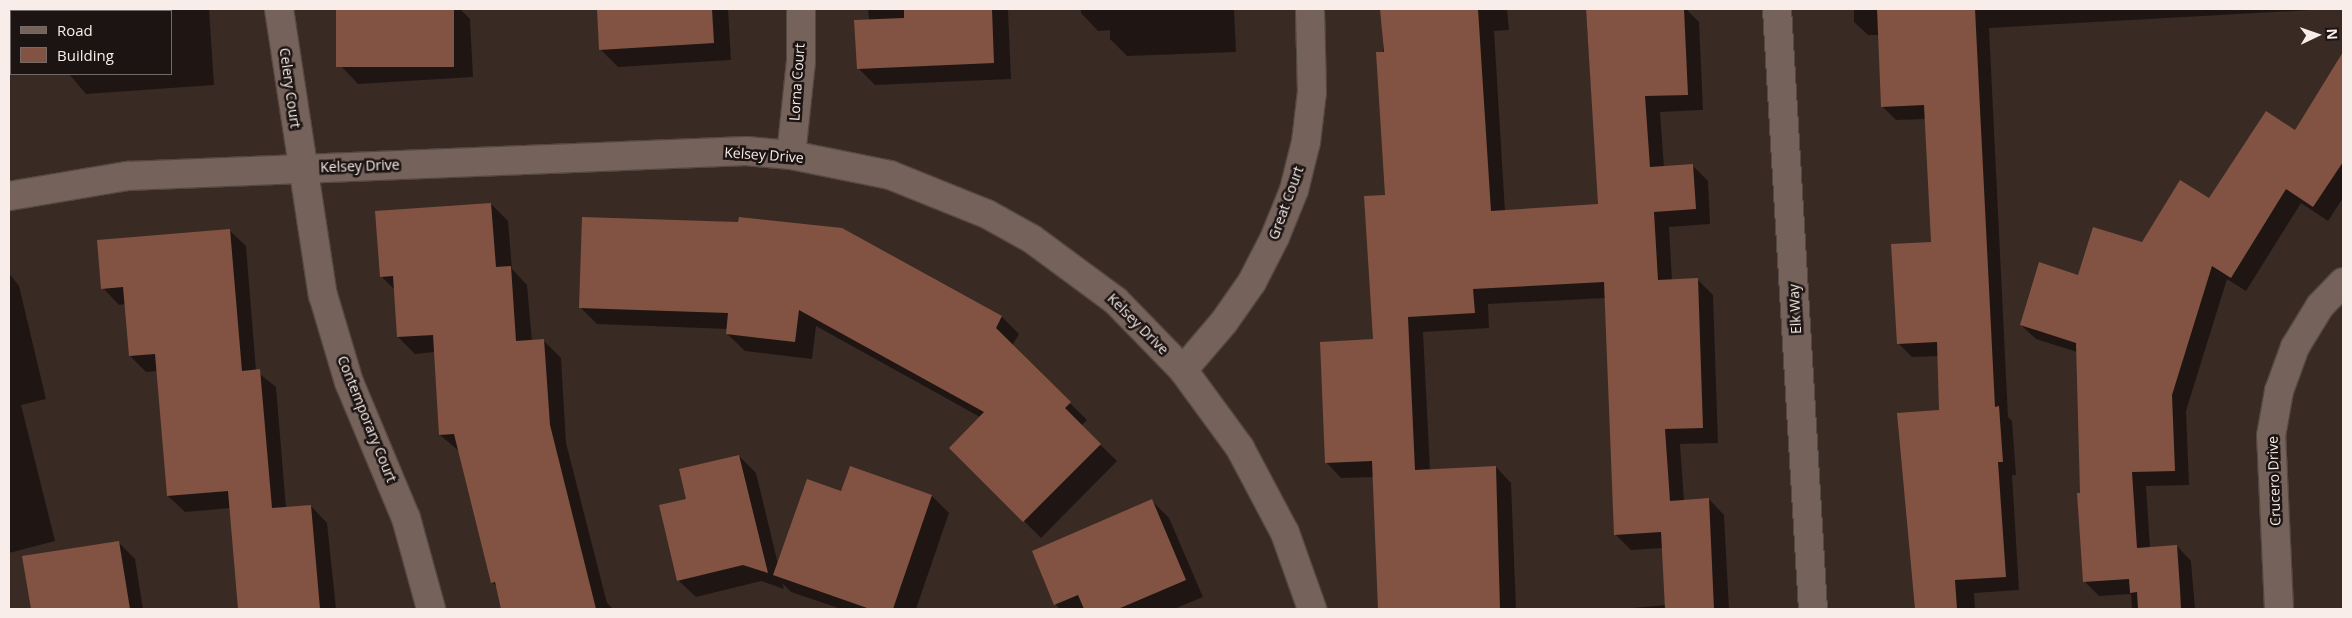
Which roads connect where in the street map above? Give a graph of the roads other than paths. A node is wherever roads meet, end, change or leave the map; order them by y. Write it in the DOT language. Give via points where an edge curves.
graph roads {
  1 [pos="279,9"];
  2 [pos="801,9"];
  3 [pos="1310,9"];
  4 [pos="1777,9"];
  5 [pos="791,155"];
  6 [pos="302,168"];
  7 [pos="9,196"];
  8 [pos="2343,282"];
  9 [pos="1183,370"];
  10 [pos="431,609"];
  11 [pos="1312,609"];
  12 [pos="1814,609"];
  13 [pos="2279,609"];
  1 -- 6 [label="street, Celery Court"];
  2 -- 5 [label="street, Lorna Court" via="801,61"];
  3 -- 9 [label="street, Great Court" via="1312,92 1306,142 1294,190 1252,282 1224,322"];
  4 -- 12 [label="street, Elk Way"];
  5 -- 6 [label="street, Kelsey Drive" via="746,151"];
  5 -- 9 [label="street, Kelsey Drive" via="890,175 987,214 1076,269 1116,301"];
  6 -- 7 [label="street, Kelsey Drive" via="128,176"];
  6 -- 10 [label="street, Contemporary Court" via="323,295 349,382 406,518"];
  8 -- 13 [label="street, Crucero Drive" via="2320,306 2295,346 2279,391 2271,436"];
  9 -- 11 [label="street, Kelsey Drive" via="1240,448 1285,533"];
}
